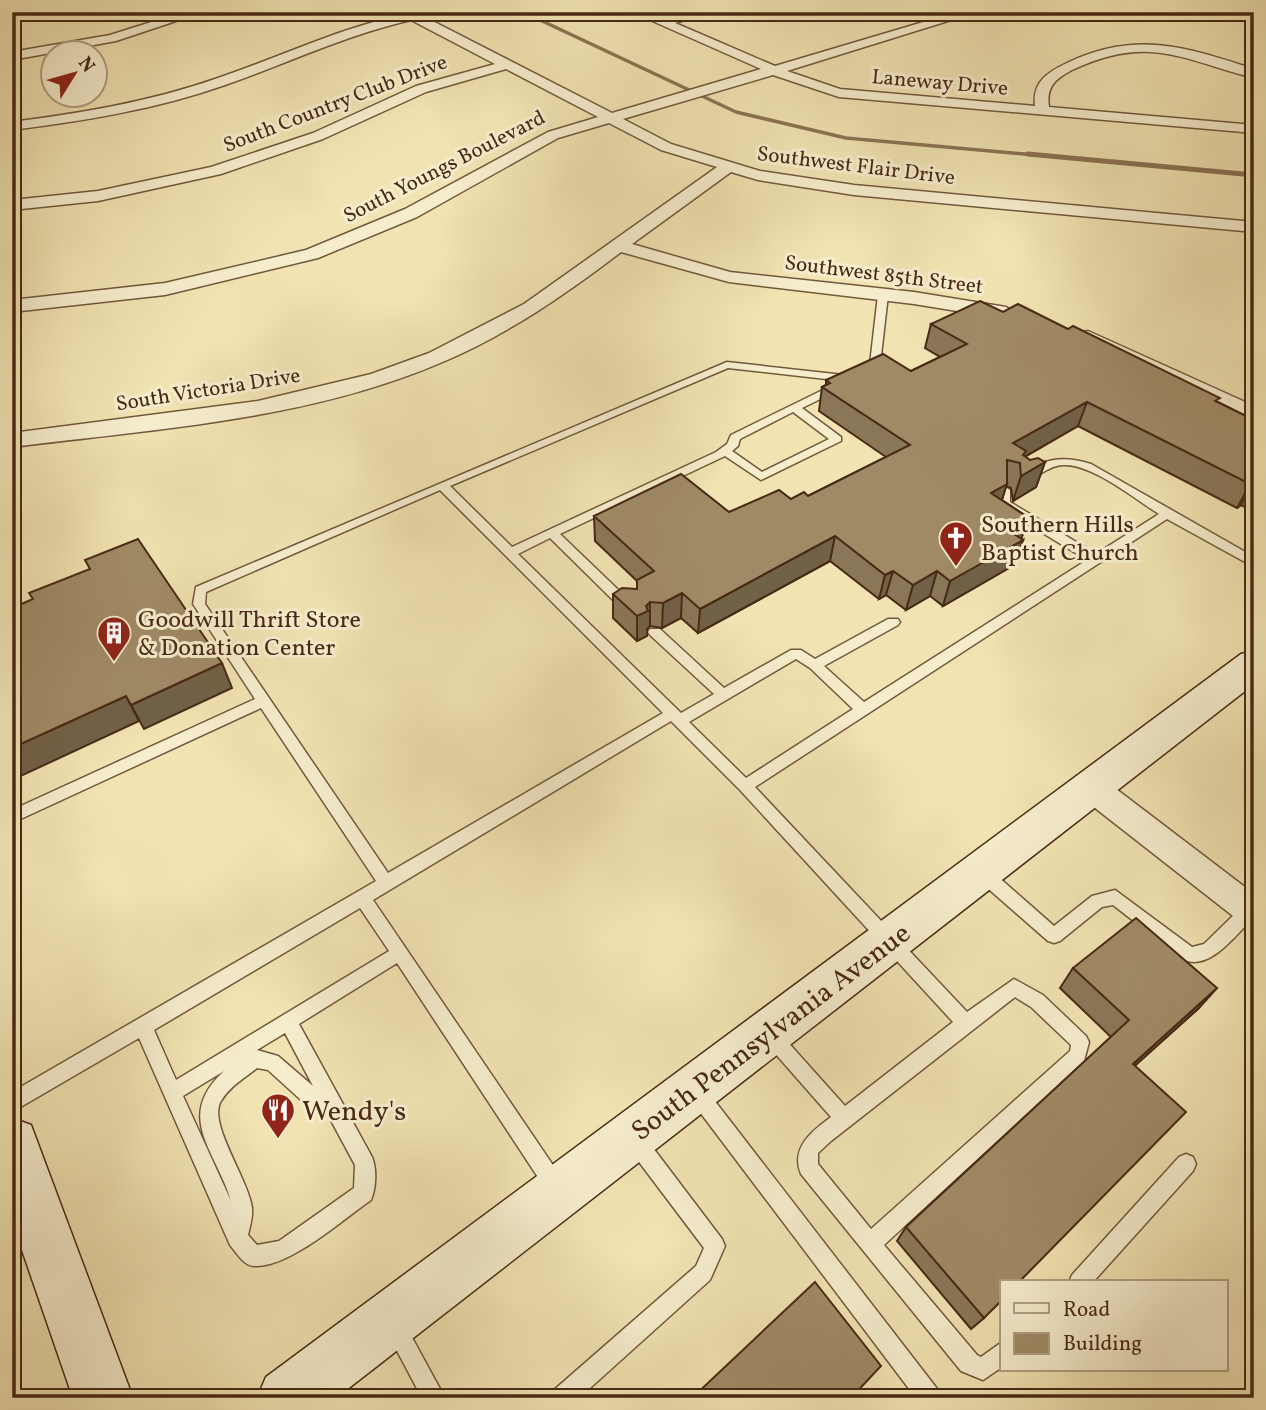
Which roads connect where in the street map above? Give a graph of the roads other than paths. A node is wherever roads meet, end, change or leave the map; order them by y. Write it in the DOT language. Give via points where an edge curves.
graph roads {
  1 [pos="197,12"];
  2 [pos="638,12"];
  3 [pos="705,12"];
  4 [pos="971,12"];
  5 [pos="408,14"];
  6 [pos="663,23"];
  7 [pos="12,56"];
  8 [pos="506,65"];
  9 [pos="774,70"];
  10 [pos="1254,74"];
  11 [pos="1043,112"];
  12 [pos="607,118"];
  13 [pos="12,126"];
  14 [pos="1254,129"];
  15 [pos="727,167"];
  16 [pos="12,205"];
  17 [pos="1254,227"];
  18 [pos="618,246"];
  19 [pos="883,295"];
  20 [pos="12,306"];
  21 [pos="1029,319"];
  22 [pos="1074,332"];
  23 [pos="857,379"];
  24 [pos="794,408"];
  25 [pos="1254,414"];
  26 [pos="12,440"];
  27 [pos="725,450"];
  28 [pos="1023,479"];
  29 [pos="442,485"];
  30 [pos="1004,490"];
  31 [pos="1167,514"];
  32 [pos="551,532"];
  33 [pos="509,552"];
  34 [pos="1096,560"];
  35 [pos="1254,563"];
  36 [pos="630,609"];
  37 [pos="893,622"];
  38 [pos="655,632"];
  39 [pos="815,665"];
  40 [pos="1244,676"];
  41 [pos="723,695"];
  42 [pos="265,700"];
  43 [pos="863,710"];
  44 [pos="676,717"];
  45 [pos="745,786"];
  46 [pos="1092,788"];
  47 [pos="12,817"];
  48 [pos="981,872"];
  49 [pos="386,883"];
  50 [pos="363,898"];
  51 [pos="1252,912"];
  52 [pos="888,943"];
  53 [pos="401,952"];
  54 [pos="288,1022"];
  55 [pos="966,1023"];
  56 [pos="143,1026"];
  57 [pos="768,1032"];
  58 [pos="694,1089"];
  59 [pos="171,1093"];
  60 [pos="12,1103"];
  61 [pos="331,1105"];
  62 [pos="844,1118"];
  63 [pos="632,1136"];
  64 [pos="12,1143"];
  65 [pos="1186,1164"];
  66 [pos="558,1191"];
  67 [pos="237,1238"];
  68 [pos="870,1244"];
  69 [pos="1081,1280"];
  70 [pos="390,1319"];
  71 [pos="1000,1355"];
  72 [pos="103,1398"];
  73 [pos="286,1398"];
  74 [pos="434,1398"];
  75 [pos="562,1398"];
  76 [pos="930,1398"];
  1 -- 7 [label="street" via="112,38"];
  2 -- 6 [label="street, Laneway Drive"];
  3 -- 6 [label="street"];
  4 -- 9 [label="street, South Youngs Boulevard"];
  5 -- 8 [label="street, Southwest Flair Drive"];
  5 -- 13 [label="street" via="337,35 177,95"];
  6 -- 9 [label="street, Laneway Drive"];
  8 -- 12 [label="street, Southwest Flair Drive"];
  8 -- 16 [label="street, South Country Club Drive" via="421,89 298,144 215,172 99,196"];
  9 -- 11 [label="street, Laneway Drive" via="847,94"];
  9 -- 12 [label="street, South Youngs Boulevard"];
  10 -- 11 [label="street" via="1164,46 1133,46 1054,74 1041,93"];
  11 -- 14 [label="street, Laneway Drive"];
  12 -- 15 [label="street, Southwest Flair Drive" via="666,147"];
  12 -- 20 [label="street, South Youngs Boulevard" via="541,140 411,213 312,254 178,286"];
  15 -- 17 [label="street, Southwest Flair Drive" via="854,190"];
  15 -- 18 [label="street, South Victoria Drive"];
  18 -- 19 [label="street, Southwest 85th Street" via="729,277"];
  18 -- 26 [label="street, South Victoria Drive" via="490,332 377,377 233,412"];
  19 -- 21 [label="street, Southwest 85th Street" via="967,305"];
  19 -- 23 [label="lane" via="875,371"];
  22 -- 25 [label="street"];
  23 -- 24 [label="lane"];
  23 -- 29 [label="lane" via="727,365"];
  24 -- 27 [label="lane" via="735,437"];
  24 -- 27 [label="lane" via="837,439 761,477"];
  27 -- 32 [label="lane"];
  28 -- 31 [label="lane" via="1049,464 1067,461"];
  29 -- 33 [label="lane"];
  29 -- 42 [label="lane" via="200,590 199,604"];
  30 -- 34 [label="lane" via="1004,504"];
  31 -- 34 [label="lane"];
  31 -- 35 [label="lane"];
  32 -- 33 [label="lane"];
  32 -- 36 [label="lane"];
  33 -- 44 [label="lane"];
  34 -- 43 [label="lane"];
  37 -- 39 [label="lane"];
  38 -- 41 [label="lane"];
  39 -- 41 [label="lane" via="796,653"];
  39 -- 43 [label="lane"];
  40 -- 46 [label="main road, South Pennsylvania Avenue"];
  41 -- 44 [label="lane"];
  42 -- 47 [label="lane"];
  42 -- 49 [label="lane"];
  43 -- 45 [label="lane"];
  44 -- 45 [label="lane"];
  44 -- 49 [label="lane"];
  45 -- 52 [label="lane"];
  46 -- 48 [label="main road, South Pennsylvania Avenue"];
  46 -- 51 [label="street"];
  48 -- 51 [label="lane" via="1054,936 1098,901 1115,897 1190,955 1209,950"];
  48 -- 52 [label="main road, South Pennsylvania Avenue"];
  49 -- 50 [label="lane"];
  50 -- 53 [label="lane"];
  50 -- 56 [label="lane"];
  52 -- 55 [label="lane"];
  52 -- 57 [label="main road, South Pennsylvania Avenue"];
  53 -- 54 [label="lane"];
  53 -- 66 [label="lane"];
  54 -- 59 [label="lane"];
  54 -- 61 [label="lane"];
  55 -- 62 [label="lane"];
  55 -- 68 [label="lane" via="1010,986 1020,988 1080,1042 1081,1049"];
  56 -- 59 [label="lane"];
  56 -- 60 [label="lane"];
  57 -- 58 [label="main road, South Pennsylvania Avenue"];
  57 -- 62 [label="lane"];
  58 -- 63 [label="main road, South Pennsylvania Avenue"];
  58 -- 76 [label="lane"];
  59 -- 67 [label="lane"];
  61 -- 67 [label="lane" via="365,1164 364,1193 283,1250 253,1256"];
  61 -- 67 [label="lane" via="308,1094 272,1062 256,1059 213,1091 206,1114 242,1208"];
  62 -- 68 [label="lane" via="808,1149 808,1167"];
  63 -- 66 [label="main road, South Pennsylvania Avenue"];
  63 -- 75 [label="lane" via="715,1246 703,1273"];
  64 -- 72 [label="main road"];
  65 -- 69 [label="lane"];
  66 -- 70 [label="main road, South Pennsylvania Avenue"];
  68 -- 71 [label="lane" via="970,1363 983,1368"];
  70 -- 73 [label="main road, South Pennsylvania Avenue"];
  70 -- 74 [label="lane"];
}
